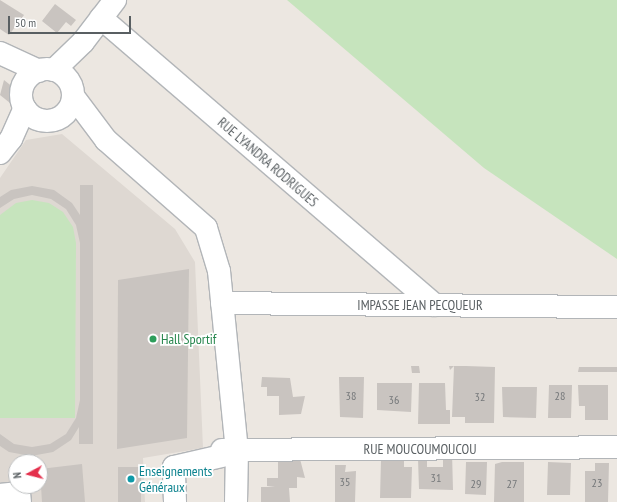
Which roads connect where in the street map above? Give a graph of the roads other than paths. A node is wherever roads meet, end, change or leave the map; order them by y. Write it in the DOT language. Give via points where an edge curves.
graph roads {
  1 [pos="115,0"];
  2 [pos="101,18"];
  3 [pos="0,53"];
  4 [pos="0,61"];
  5 [pos="52,81"];
  6 [pos="42,115"];
  7 [pos="106,140"];
  8 [pos="6,146"];
  9 [pos="222,303"];
  10 [pos="434,305"];
  11 [pos="617,306"];
  12 [pos="617,448"];
  13 [pos="227,452"];
  14 [pos="0,495"];
  15 [pos="20,502"];
  16 [pos="175,502"];
  17 [pos="221,502"];
  18 [pos="236,502"];
  1 -- 2 [label="street"];
  2 -- 5 [label="street"];
  2 -- 10 [label="street, RUE LYANDRA RODRIGUES"];
  3 -- 5 [label="street"];
  4 -- 5 [label="street"];
  5 -- 6 [label="street"];
  5 -- 6 [label="street" via="68,110"];
  5 -- 7 [label="street"];
  6 -- 7 [label="street"];
  6 -- 8 [label="street"];
  7 -- 9 [label="street" via="206,228 219,271"];
  9 -- 10 [label="street, IMPASSE JEAN PECQUEUR"];
  9 -- 13 [label="street" via="228,349"];
  10 -- 11 [label="street, IMPASSE JEAN PECQUEUR"];
  12 -- 13 [label="street, RUE MOUCOUMOUCOU"];
  13 -- 16 [label="street, RUE MOUCOUMOUCOU" via="174,467"];
  13 -- 17 [label="street"];
  13 -- 18 [label="street"];
  14 -- 15 [label="street" via="19,493"];
}
